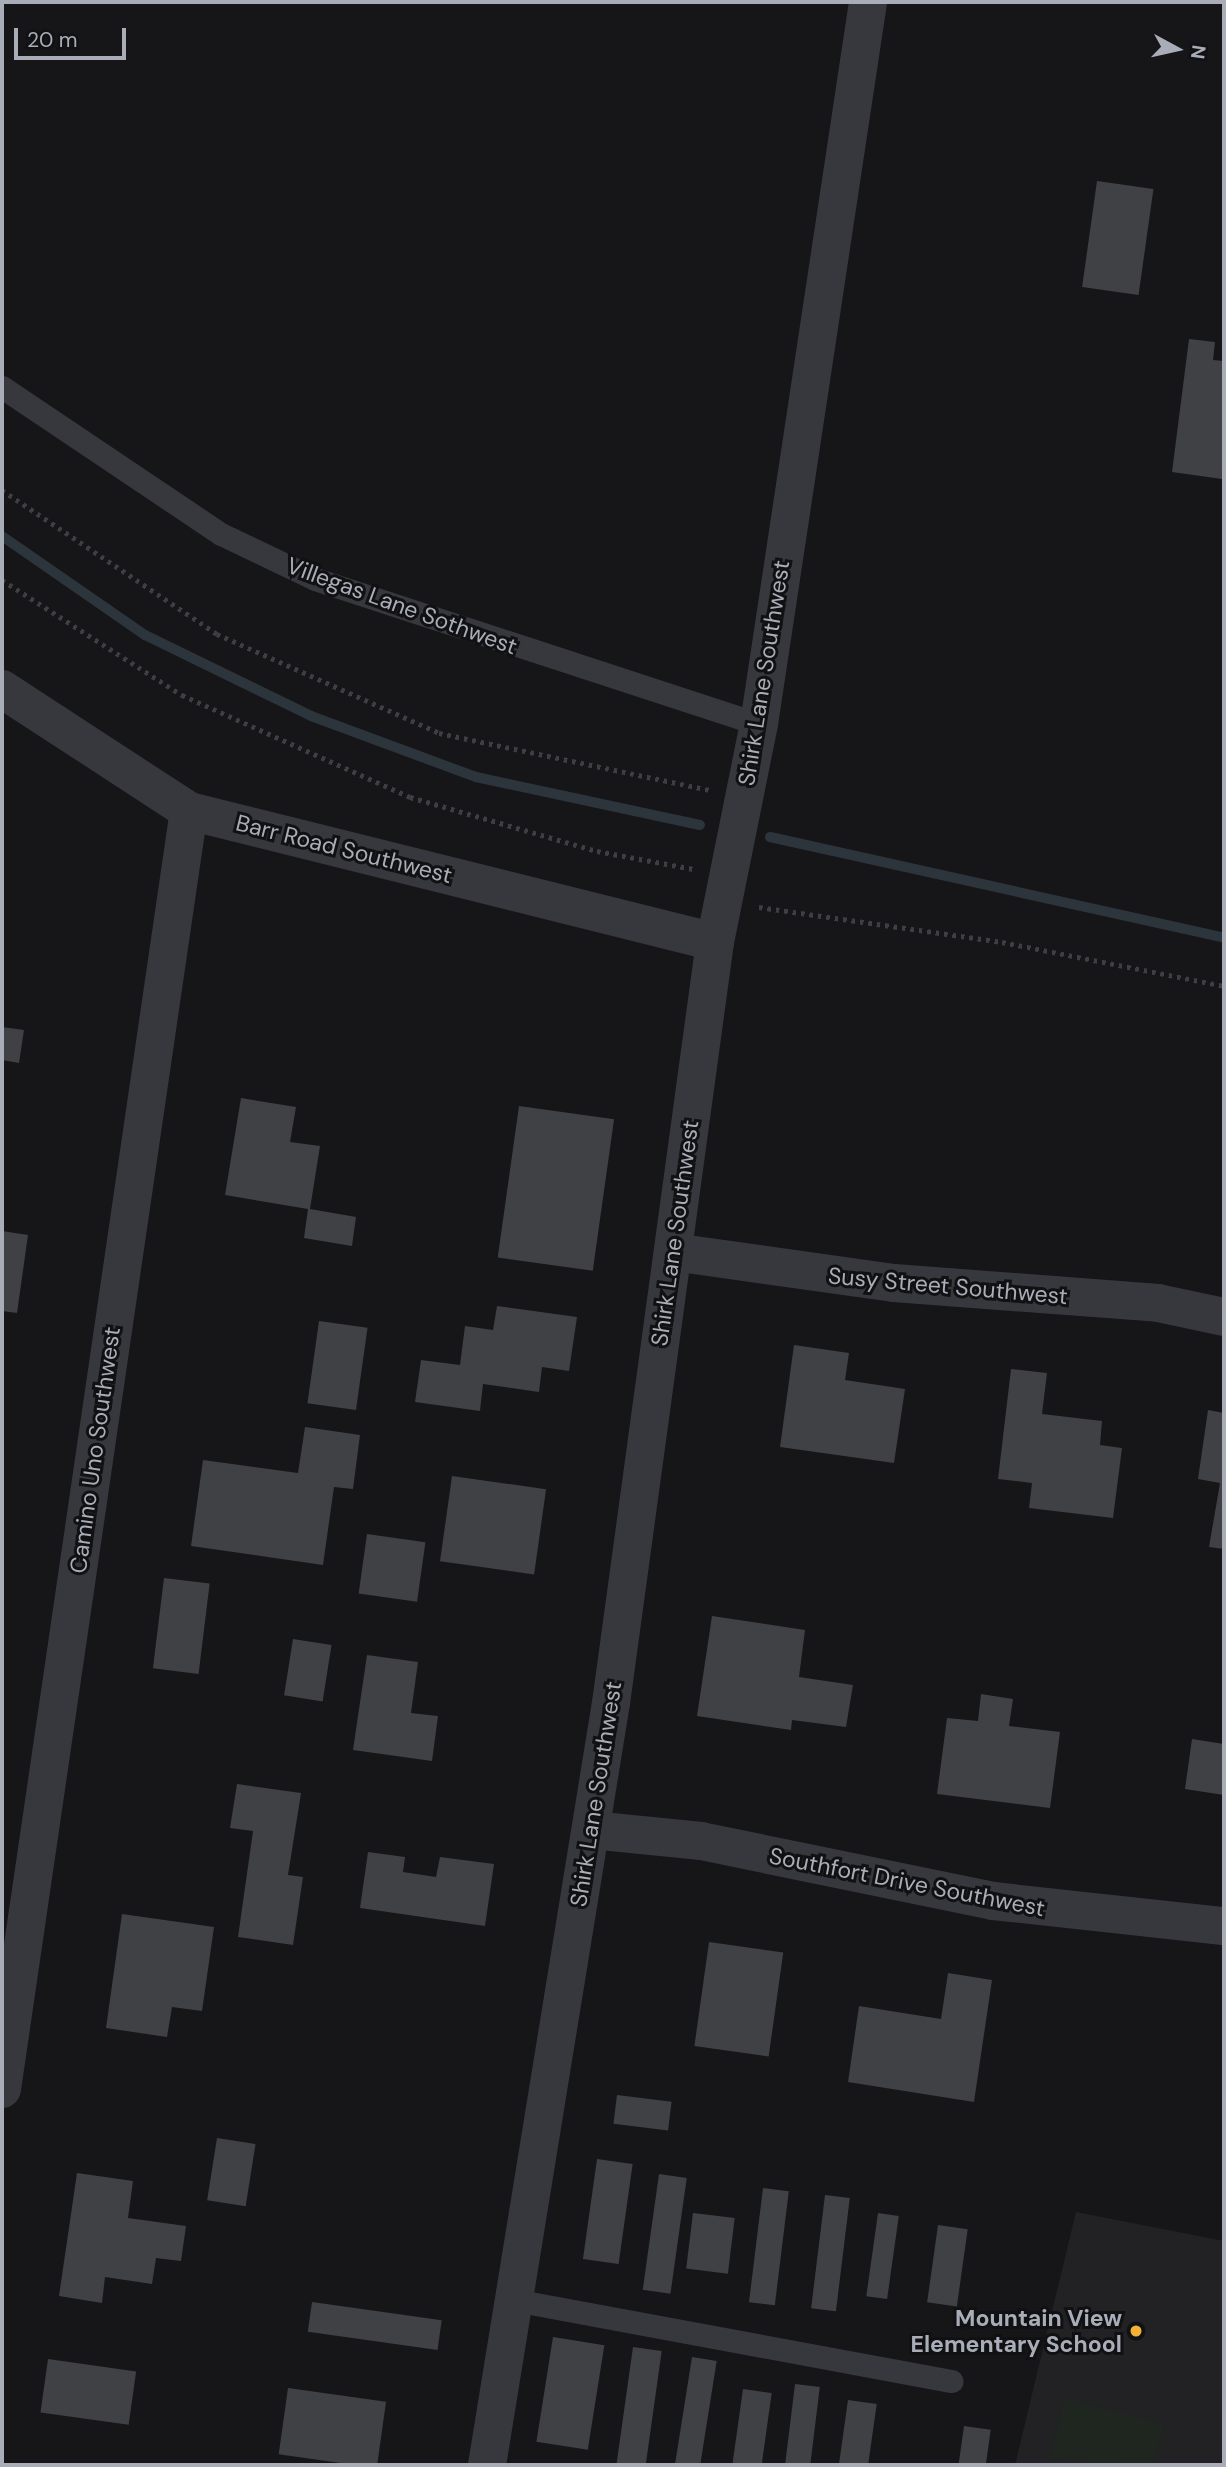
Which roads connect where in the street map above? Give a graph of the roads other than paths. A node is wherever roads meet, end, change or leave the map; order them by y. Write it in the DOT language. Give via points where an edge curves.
graph roads {
  1 [pos="868,2"];
  2 [pos="2,387"];
  3 [pos="2,690"];
  4 [pos="759,724"];
  5 [pos="189,811"];
  6 [pos="715,942"];
  7 [pos="673,1252"];
  8 [pos="1224,1317"];
  9 [pos="591,1830"];
  10 [pos="1224,1926"];
  11 [pos="2,2089"];
  12 [pos="514,2300"];
  13 [pos="952,2381"];
  14 [pos="487,2465"];
  1 -- 4 [label="street, Shirk Lane Southwest"];
  2 -- 4 [label="lane, Villegas Lane Sothwest" via="221,534 315,579"];
  3 -- 5 [label="street, Barr Road Southwest"];
  4 -- 6 [label="street, Shirk Lane Southwest"];
  5 -- 6 [label="street, Barr Road Southwest"];
  5 -- 11 [label="street, Camino Uno Southwest"];
  6 -- 7 [label="street, Shirk Lane Southwest"];
  7 -- 8 [label="street, Susy Street Southwest" via="894,1283 1158,1303"];
  7 -- 9 [label="street, Shirk Lane Southwest"];
  9 -- 10 [label="street, Southfort Drive Southwest" via="701,1842 993,1901"];
  9 -- 12 [label="street, Shirk Lane Southwest"];
  12 -- 13 [label="lane"];
  12 -- 14 [label="street, Shirk Lane Southwest"];
}
